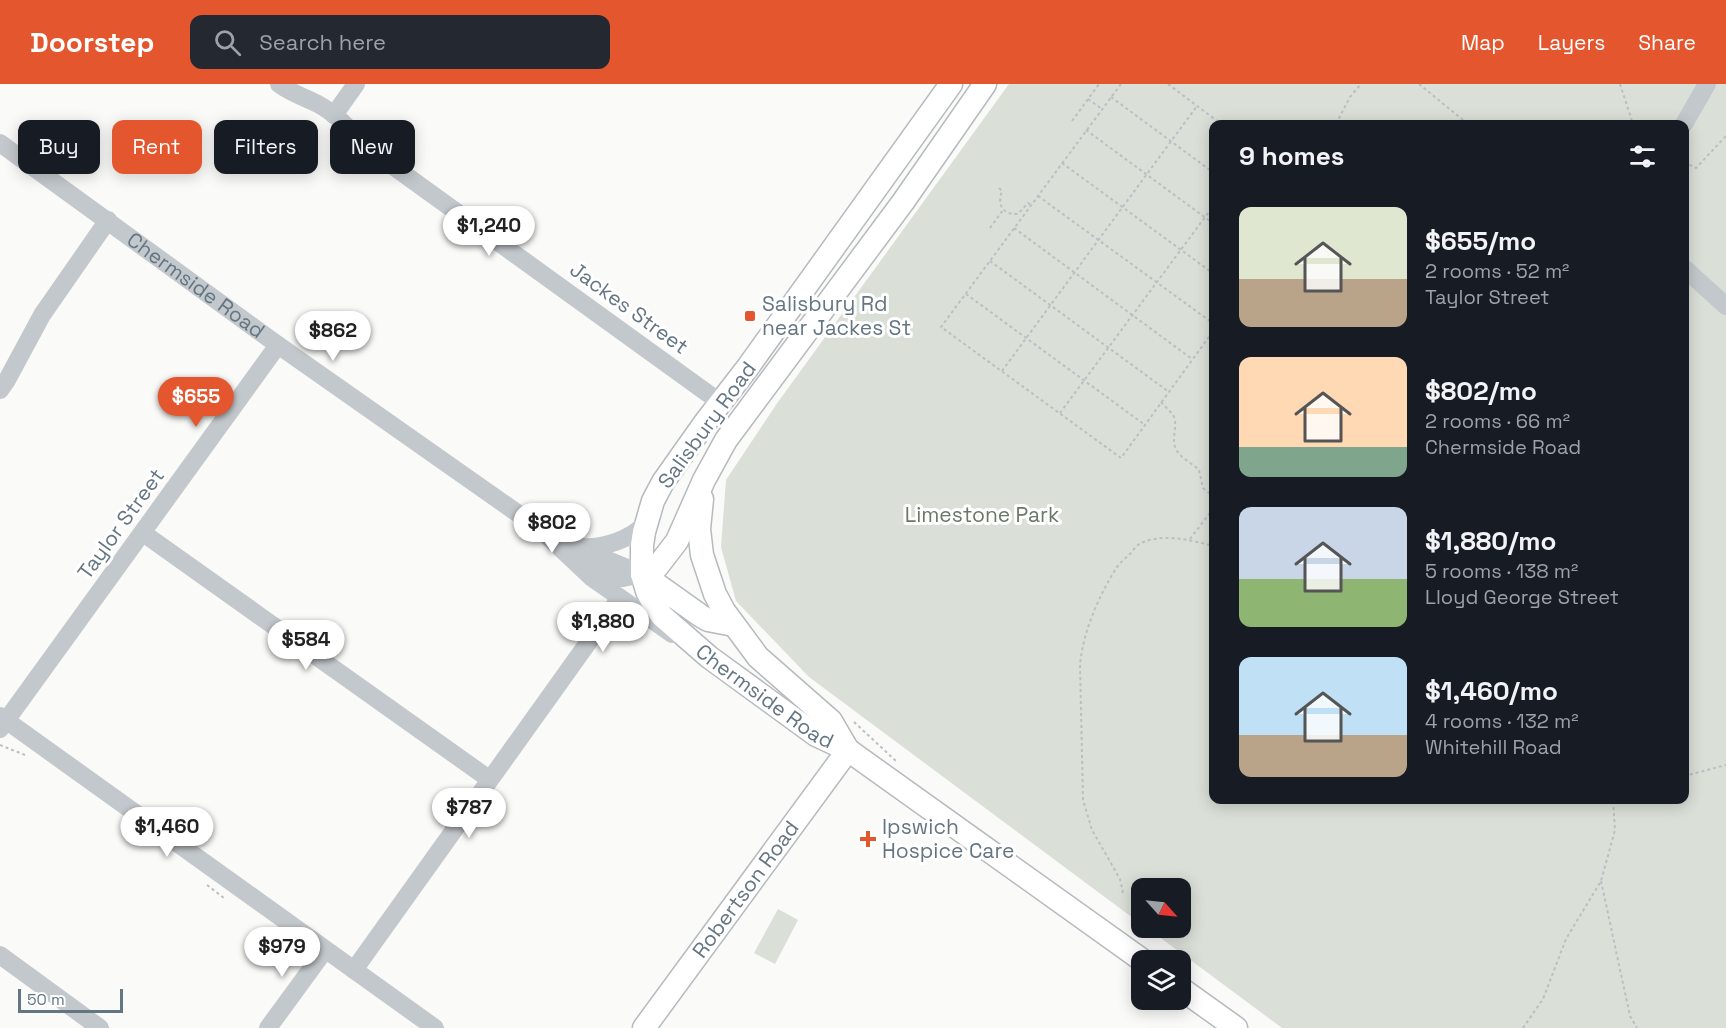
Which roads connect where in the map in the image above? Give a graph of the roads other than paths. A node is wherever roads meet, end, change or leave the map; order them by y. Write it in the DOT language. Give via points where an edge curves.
graph roads {
  1 [pos="279,84"];
  2 [pos="356,84"];
  3 [pos="951,84"];
  4 [pos="985,84"];
  5 [pos="1707,84"];
  6 [pos="334,115"];
  7 [pos="1686,120"];
  8 [pos="0,142"];
  9 [pos="108,220"];
  10 [pos="1689,273"];
  11 [pos="1726,306"];
  12 [pos="278,345"];
  13 [pos="6,366"];
  14 [pos="0,390"];
  15 [pos="721,403"];
  16 [pos="742,419"];
  17 [pos="710,468"];
  18 [pos="646,522"];
  19 [pos="143,533"];
  20 [pos="573,550"];
  21 [pos="642,574"];
  22 [pos="620,598"];
  23 [pos="736,628"];
  24 [pos="709,657"];
  25 [pos="2,722"];
  26 [pos="848,750"];
  27 [pos="489,779"];
  28 [pos="325,950"];
  29 [pos="1131,952"];
  30 [pos="0,955"];
  31 [pos="354,970"];
  32 [pos="1191,996"];
  33 [pos="411,1021"];
  34 [pos="100,1028"];
  35 [pos="268,1028"];
  36 [pos="435,1028"];
  37 [pos="644,1028"];
  38 [pos="1236,1028"];
  1 -- 6 [label="street, Jackes Street"];
  2 -- 6 [label="street"];
  3 -- 15 [label="main road, Salisbury Road"];
  4 -- 16 [label="main road, Salisbury Road"];
  5 -- 7 [label="street"];
  6 -- 15 [label="street, Jackes Street" via="361,143"];
  8 -- 9 [label="street, Chermside Road"];
  9 -- 12 [label="street, Chermside Road"];
  9 -- 13 [label="street"];
  10 -- 11 [label="street"];
  12 -- 19 [label="street, Taylor Street"];
  12 -- 20 [label="street, Chermside Road"];
  13 -- 14 [label="street"];
  15 -- 16 [label="main road"];
  15 -- 18 [label="main road, Salisbury Road" via="663,482"];
  16 -- 17 [label="main road, Salisbury Road"];
  17 -- 21 [label="main road, Salisbury Road" via="677,541 657,567"];
  17 -- 23 [label="main road, Salisbury Road" via="699,514 702,555 715,594"];
  18 -- 20 [label="street" via="628,537"];
  18 -- 21 [label="main road, Salisbury Road"];
  19 -- 25 [label="street, Taylor Street"];
  19 -- 27 [label="street"];
  20 -- 21 [label="street, Chermside Road"];
  20 -- 22 [label="street, Chermside Road" via="592,578"];
  21 -- 23 [label="main road, Chermside Road" via="701,616"];
  21 -- 24 [label="main road, Salisbury Road" via="662,616"];
  22 -- 24 [label="street, Chermside Road"];
  22 -- 27 [label="street"];
  23 -- 26 [label="main road, Chermside Road" via="758,657 831,721"];
  24 -- 26 [label="main road, Chermside Road" via="816,735"];
  25 -- 28 [label="street"];
  26 -- 29 [label="main road, Chermside Road"];
  26 -- 37 [label="main road, Robertson Road"];
  27 -- 31 [label="street"];
  28 -- 31 [label="street"];
  28 -- 35 [label="street"];
  30 -- 34 [label="street"];
  31 -- 33 [label="street"];
  32 -- 38 [label="main road"];
  33 -- 36 [label="street"];
}
